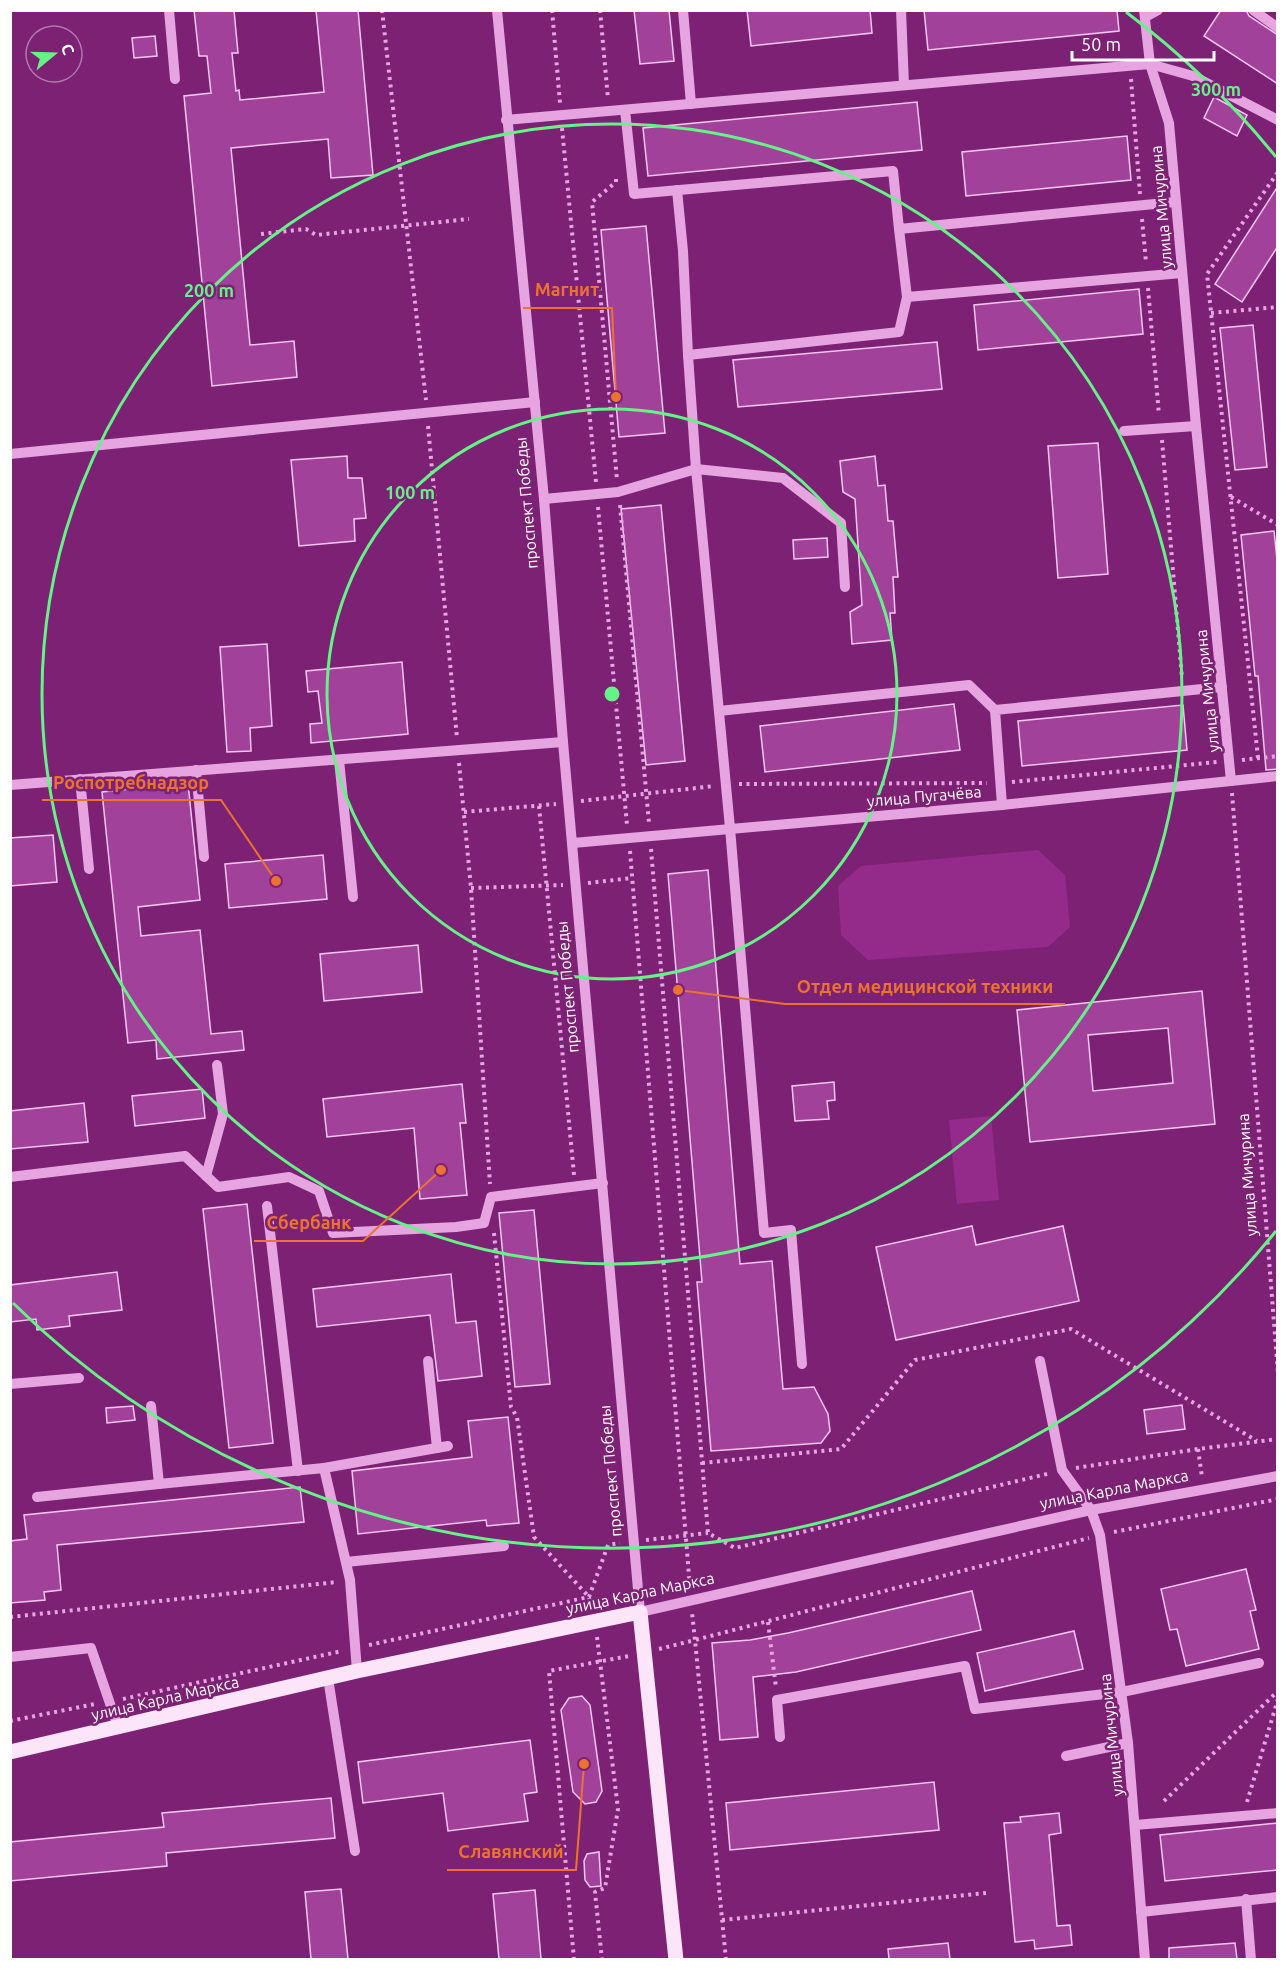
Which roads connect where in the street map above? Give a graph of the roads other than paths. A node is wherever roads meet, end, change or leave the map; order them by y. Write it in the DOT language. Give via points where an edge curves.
graph roads {
  1 [pos="169,10"];
  2 [pos="497,10"];
  3 [pos="684,10"];
  4 [pos="901,10"];
  5 [pos="1158,10"];
  6 [pos="1253,10"];
  7 [pos="1144,14"];
  8 [pos="1278,28"];
  9 [pos="1150,64"];
  10 [pos="175,79"];
  11 [pos="904,85"];
  12 [pos="691,104"];
  13 [pos="625,110"];
  14 [pos="506,120"];
  15 [pos="1278,120"];
  16 [pos="677,190"];
  17 [pos="1175,202"];
  18 [pos="899,229"];
  19 [pos="1182,273"];
  20 [pos="907,297"];
  21 [pos="688,356"];
  22 [pos="535,402"];
  23 [pos="1196,426"];
  24 [pos="1124,431"];
  25 [pos="10,454"];
  26 [pos="696,469"];
  27 [pos="544,499"];
  28 [pos="844,587"];
  29 [pos="1222,687"];
  30 [pos="995,710"];
  31 [pos="719,711"];
  32 [pos="563,742"];
  33 [pos="339,760"];
  34 [pos="196,770"];
  35 [pos="1278,776"];
  36 [pos="80,779"];
  37 [pos="1231,781"];
  38 [pos="10,785"];
  39 [pos="1002,805"];
  40 [pos="730,828"];
  41 [pos="573,843"];
  42 [pos="204,857"];
  43 [pos="89,869"];
  44 [pos="353,897"];
  45 [pos="218,1065"];
  46 [pos="206,1176"];
  47 [pos="10,1177"];
  48 [pos="603,1183"];
  49 [pos="267,1206"];
  50 [pos="428,1361"];
  51 [pos="1040,1361"];
  52 [pos="802,1364"];
  53 [pos="79,1378"];
  54 [pos="10,1384"];
  55 [pos="151,1406"];
  56 [pos="324,1468"];
  57 [pos="298,1471"];
  58 [pos="1278,1476"];
  59 [pos="159,1484"];
  60 [pos="37,1497"];
  61 [pos="1091,1510"];
  62 [pos="504,1545"];
  63 [pos="346,1562"];
  64 [pos="640,1612"];
  65 [pos="10,1657"];
  66 [pos="1259,1663"];
  67 [pos="357,1671"];
  68 [pos="328,1678"];
  69 [pos="1122,1692"];
  70 [pos="118,1727"];
  71 [pos="780,1737"];
  72 [pos="1128,1743"];
  73 [pos="10,1752"];
  74 [pos="1066,1756"];
  75 [pos="1278,1813"];
  76 [pos="1135,1826"];
  77 [pos="355,1851"];
  78 [pos="1278,1897"];
  79 [pos="1246,1899"];
  80 [pos="1141,1912"];
  81 [pos="676,1959"];
  82 [pos="1145,1959"];
  83 [pos="1251,1959"];
  1 -- 10 [label="street"];
  2 -- 14 [label="street, проспект Победы"];
  3 -- 12 [label="street"];
  4 -- 11 [label="street"];
  5 -- 7 [label="street"];
  6 -- 8 [label="street"];
  7 -- 9 [label="street, улица Мичурина"];
  9 -- 11 [label="street"];
  9 -- 15 [label="street" via="1193,76"];
  9 -- 17 [label="street, улица Мичурина" via="1169,123"];
  11 -- 12 [label="street"];
  12 -- 13 [label="street"];
  13 -- 14 [label="street"];
  13 -- 16 [label="street" via="634,194"];
  14 -- 22 [label="street, проспект Победы"];
  16 -- 18 [label="street" via="893,171"];
  16 -- 21 [label="street"];
  17 -- 18 [label="street"];
  17 -- 19 [label="street, улица Мичурина"];
  18 -- 20 [label="street"];
  19 -- 20 [label="street"];
  19 -- 23 [label="street, улица Мичурина"];
  20 -- 21 [label="street" via="899,332"];
  21 -- 26 [label="street"];
  22 -- 25 [label="street"];
  22 -- 27 [label="street, проспект Победы"];
  23 -- 24 [label="street"];
  23 -- 29 [label="street, улица Мичурина"];
  26 -- 27 [label="street" via="618,492"];
  26 -- 28 [label="street" via="783,478 841,523"];
  26 -- 31 [label="street"];
  27 -- 32 [label="street, проспект Победы"];
  29 -- 30 [label="street"];
  29 -- 37 [label="street, улица Мичурина"];
  30 -- 31 [label="street" via="969,685"];
  30 -- 39 [label="street"];
  31 -- 40 [label="street"];
  32 -- 33 [label="street"];
  32 -- 41 [label="street, проспект Победы"];
  33 -- 34 [label="street"];
  33 -- 44 [label="street"];
  34 -- 36 [label="street"];
  34 -- 42 [label="street"];
  35 -- 37 [label="street, улица Пугачёва"];
  36 -- 38 [label="street"];
  36 -- 43 [label="street"];
  37 -- 39 [label="street, улица Пугачёва"];
  39 -- 40 [label="street, улица Пугачёва"];
  40 -- 41 [label="street, улица Пугачёва"];
  40 -- 52 [label="street" via="764,1233 791,1230"];
  41 -- 48 [label="street, проспект Победы"];
  45 -- 46 [label="street" via="223,1114"];
  46 -- 47 [label="street" via="185,1156"];
  46 -- 48 [label="street" via="218,1187 289,1177 319,1191 333,1233 484,1222 491,1197"];
  48 -- 64 [label="street, проспект Победы"];
  49 -- 57 [label="street"];
  50 -- 56 [label="street" via="442,1447"];
  51 -- 61 [label="street, улица Мичурина" via="1062,1470"];
  53 -- 54 [label="street"];
  55 -- 59 [label="street"];
  56 -- 57 [label="street"];
  56 -- 63 [label="street"];
  57 -- 59 [label="street"];
  58 -- 61 [label="street, улица Карла Маркса"];
  59 -- 60 [label="street"];
  61 -- 64 [label="street, улица Карла Маркса"];
  61 -- 69 [label="street, улица Мичурина" via="1100,1535"];
  62 -- 63 [label="street"];
  63 -- 67 [label="street"];
  64 -- 67 [label="main road, улица Карла Маркса"];
  64 -- 81 [label="main road, проспект Победы"];
  65 -- 70 [label="street" via="91,1648"];
  66 -- 69 [label="street"];
  67 -- 68 [label="main road, улица Карла Маркса"];
  68 -- 70 [label="main road, улица Карла Маркса"];
  68 -- 77 [label="street"];
  69 -- 71 [label="street" via="975,1709 966,1666 777,1700"];
  69 -- 72 [label="street, улица Мичурина"];
  70 -- 73 [label="main road, улица Карла Маркса"];
  72 -- 74 [label="street"];
  72 -- 76 [label="street, улица Мичурина"];
  75 -- 76 [label="street"];
  76 -- 80 [label="street, улица Мичурина"];
  78 -- 79 [label="street"];
  79 -- 80 [label="street"];
  79 -- 83 [label="street"];
  80 -- 82 [label="street, улица Мичурина"];
}
